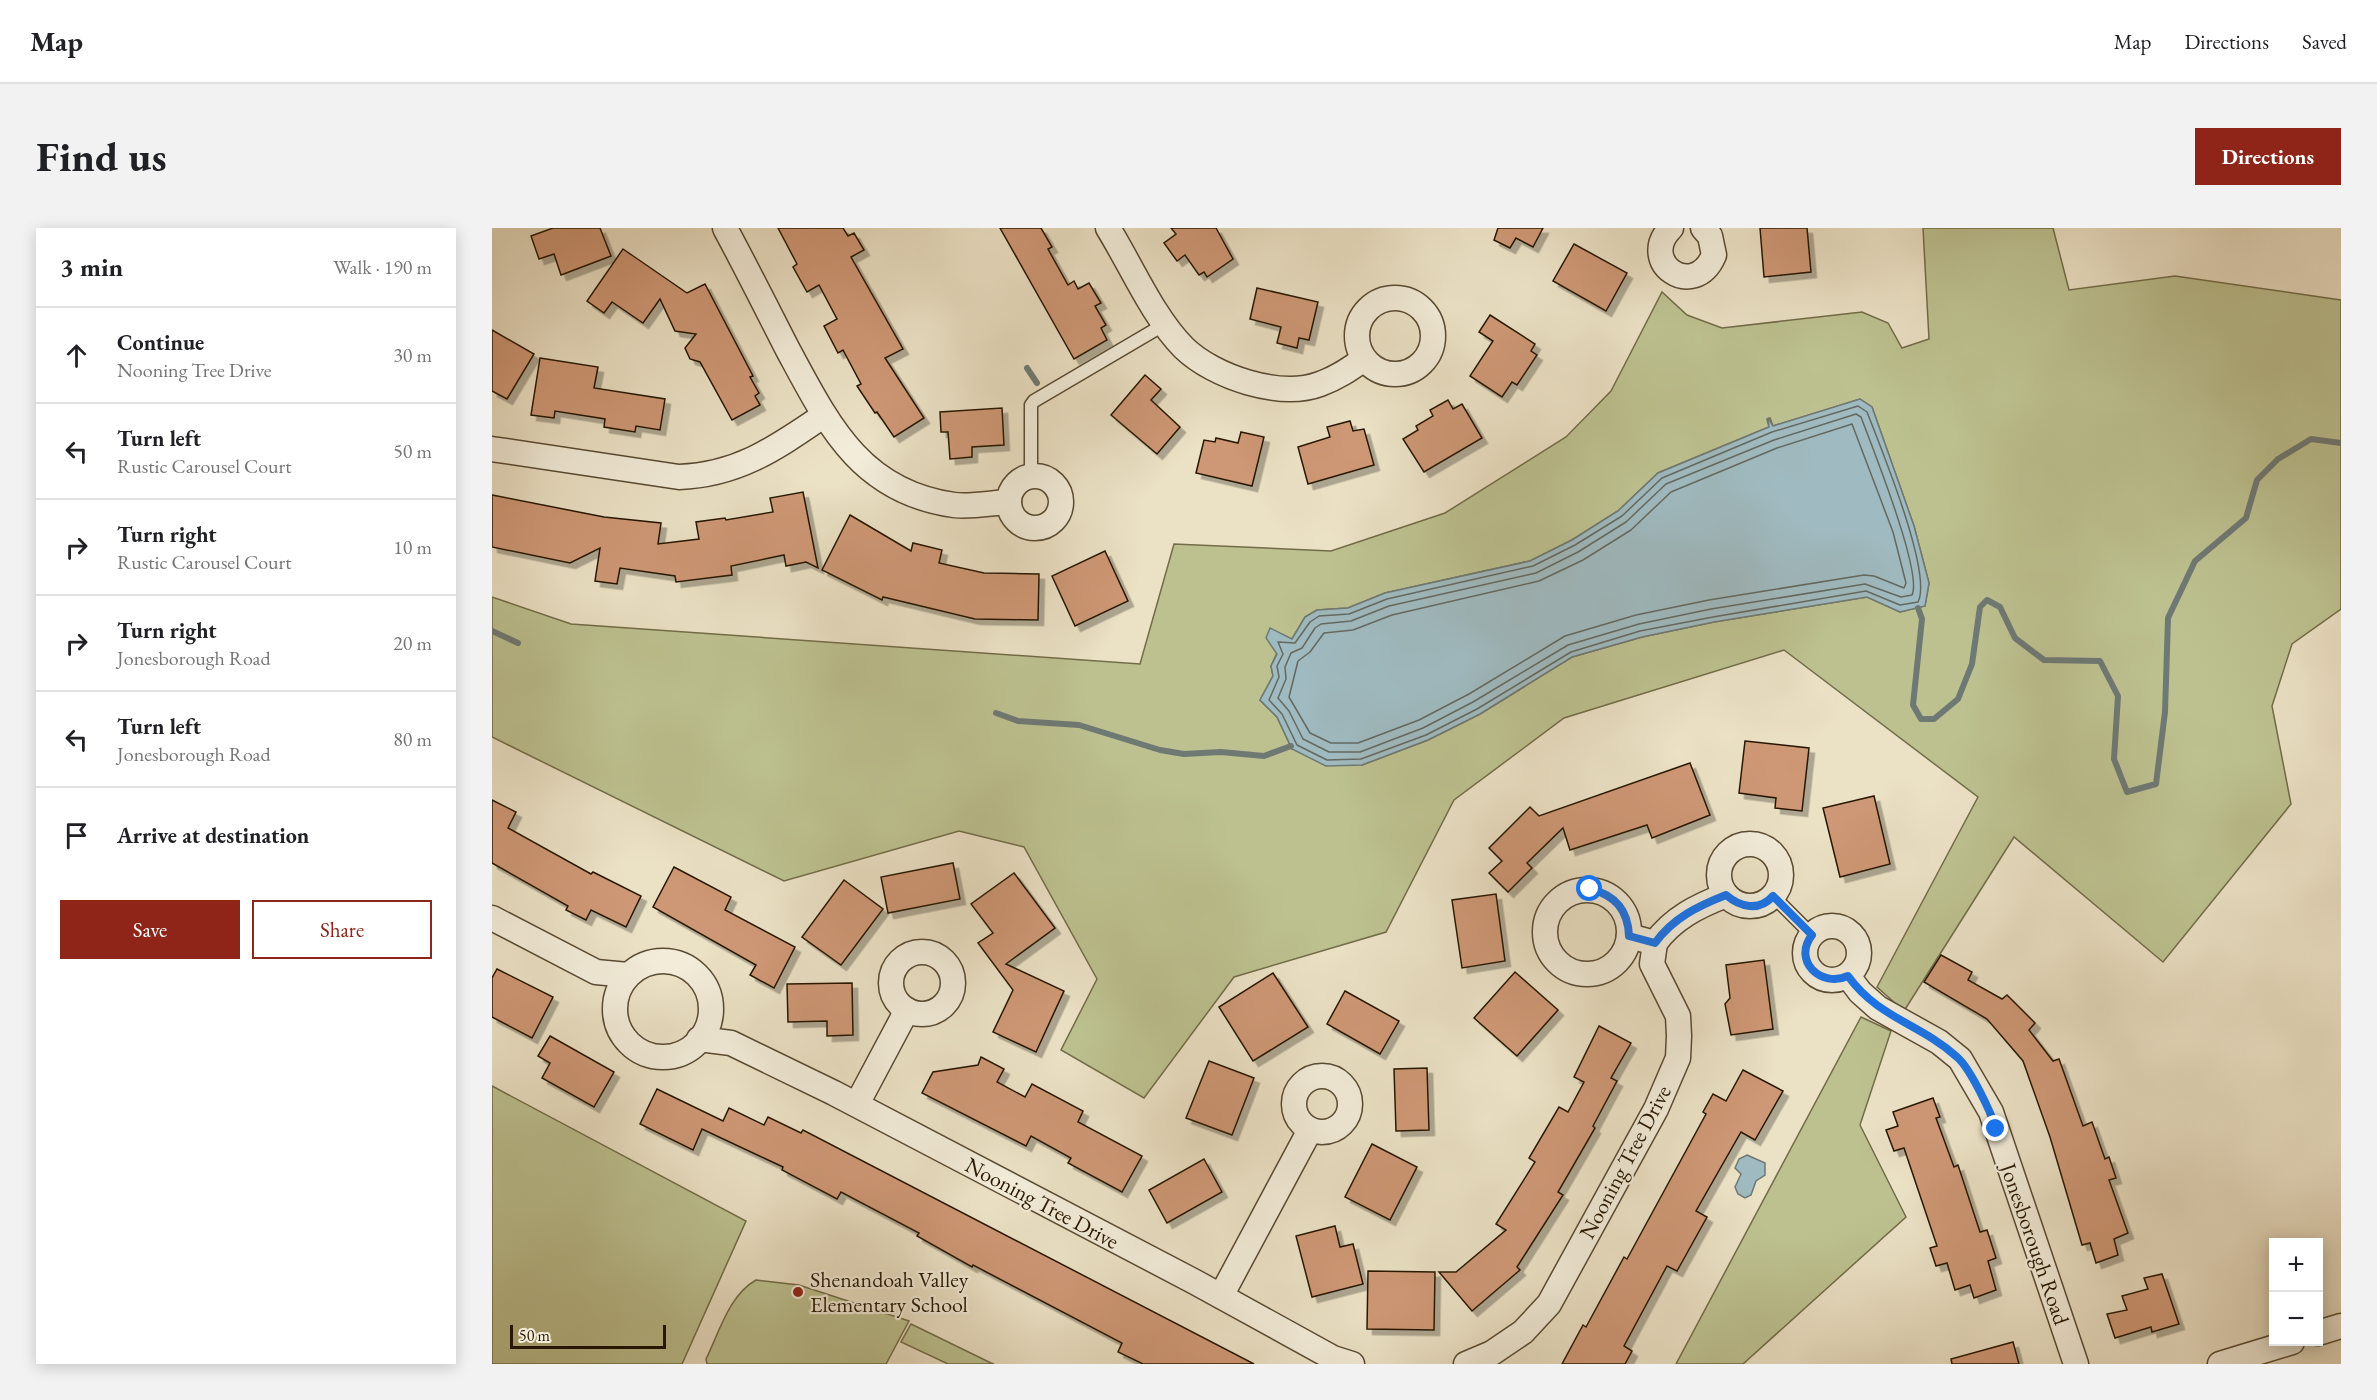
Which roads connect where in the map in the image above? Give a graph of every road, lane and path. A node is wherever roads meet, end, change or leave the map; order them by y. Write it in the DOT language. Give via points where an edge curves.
graph roads {
  1 [pos="725,228"];
  2 [pos="1108,228"];
  3 [pos="1671,228"];
  4 [pos="1703,228"];
  5 [pos="1165,324"];
  6 [pos="1364,359"];
  7 [pos="823,416"];
  8 [pos="492,449"];
  9 [pos="1031,476"];
  10 [pos="1008,502"];
  11 [pos="1726,895"];
  12 [pos="1773,896"];
  13 [pos="492,918"];
  14 [pos="1805,929"];
  15 [pos="1629,936"];
  16 [pos="1655,943"];
  17 [pos="596,972"];
  18 [pos="628,975"];
  19 [pos="1848,976"];
  20 [pos="616,999"];
  21 [pos="907,1010"];
  22 [pos="705,1030"];
  23 [pos="857,1104"];
  24 [pos="1310,1130"];
  25 [pos="1221,1296"];
  26 [pos="2341,1326"];
  27 [pos="2323,1332"];
  28 [pos="2276,1346"];
  29 [pos="1479,1361"];
  30 [pos="1352,1364"];
  31 [pos="2076,1364"];
  32 [pos="2220,1364"];
  1 -- 7 [label="street"];
  2 -- 5 [label="street"];
  3 -- 4 [label="street" via="1661,241 1661,258 1672,272 1688,277 1704,270 1714,255 1710,236"];
  5 -- 6 [label="street" via="1184,348 1206,365 1239,381 1276,388 1318,385"];
  5 -- 9 [label="lane" via="1034,401"];
  7 -- 8 [label="street" via="760,457 704,476 680,477"];
  7 -- 10 [label="street" via="855,457 882,478 908,491 956,505"];
  9 -- 10 [label="street" via="1018,483"];
  9 -- 10 [label="street" via="1049,480 1060,494 1062,502 1055,519 1040,528 1022,525"];
  11 -- 12 [label="street" via="1742,906 1761,904"];
  11 -- 12 [label="street" via="1718,878 1723,859 1747,844 1766,848 1779,863 1780,883"];
  11 -- 16 [label="street" via="1666,927"];
  12 -- 14 [label="lane"];
  13 -- 17 [label="street"];
  14 -- 19 [label="street" via="1805,956 1813,972 1830,980"];
  14 -- 19 [label="street" via="1832,925 1855,936 1858,962"];
  15 -- 16 [label="street"];
  16 -- 29 [label="street, Nooning Tree Drive" via="1652,964 1678,1016 1678,1058 1656,1109 1549,1304 1523,1332"];
  17 -- 18 [label="street"];
  17 -- 20 [label="street"];
  18 -- 20 [label="street"];
  18 -- 22 [label="street" via="660,962 682,965 702,978 712,1003"];
  19 -- 31 [label="street, Jonesborough Road" via="1878,1008 1940,1042 1960,1059 1991,1112"];
  20 -- 22 [label="street" via="614,1013 621,1033 640,1051 665,1057 677,1055 692,1047"];
  21 -- 23 [label="street"];
  22 -- 23 [label="street, Nooning Tree Drive"];
  23 -- 25 [label="street, Nooning Tree Drive"];
  24 -- 25 [label="street"];
  25 -- 30 [label="street, Nooning Tree Drive" via="1333,1358"];
  26 -- 27 [label="street"];
  28 -- 32 [label="street"];
}
